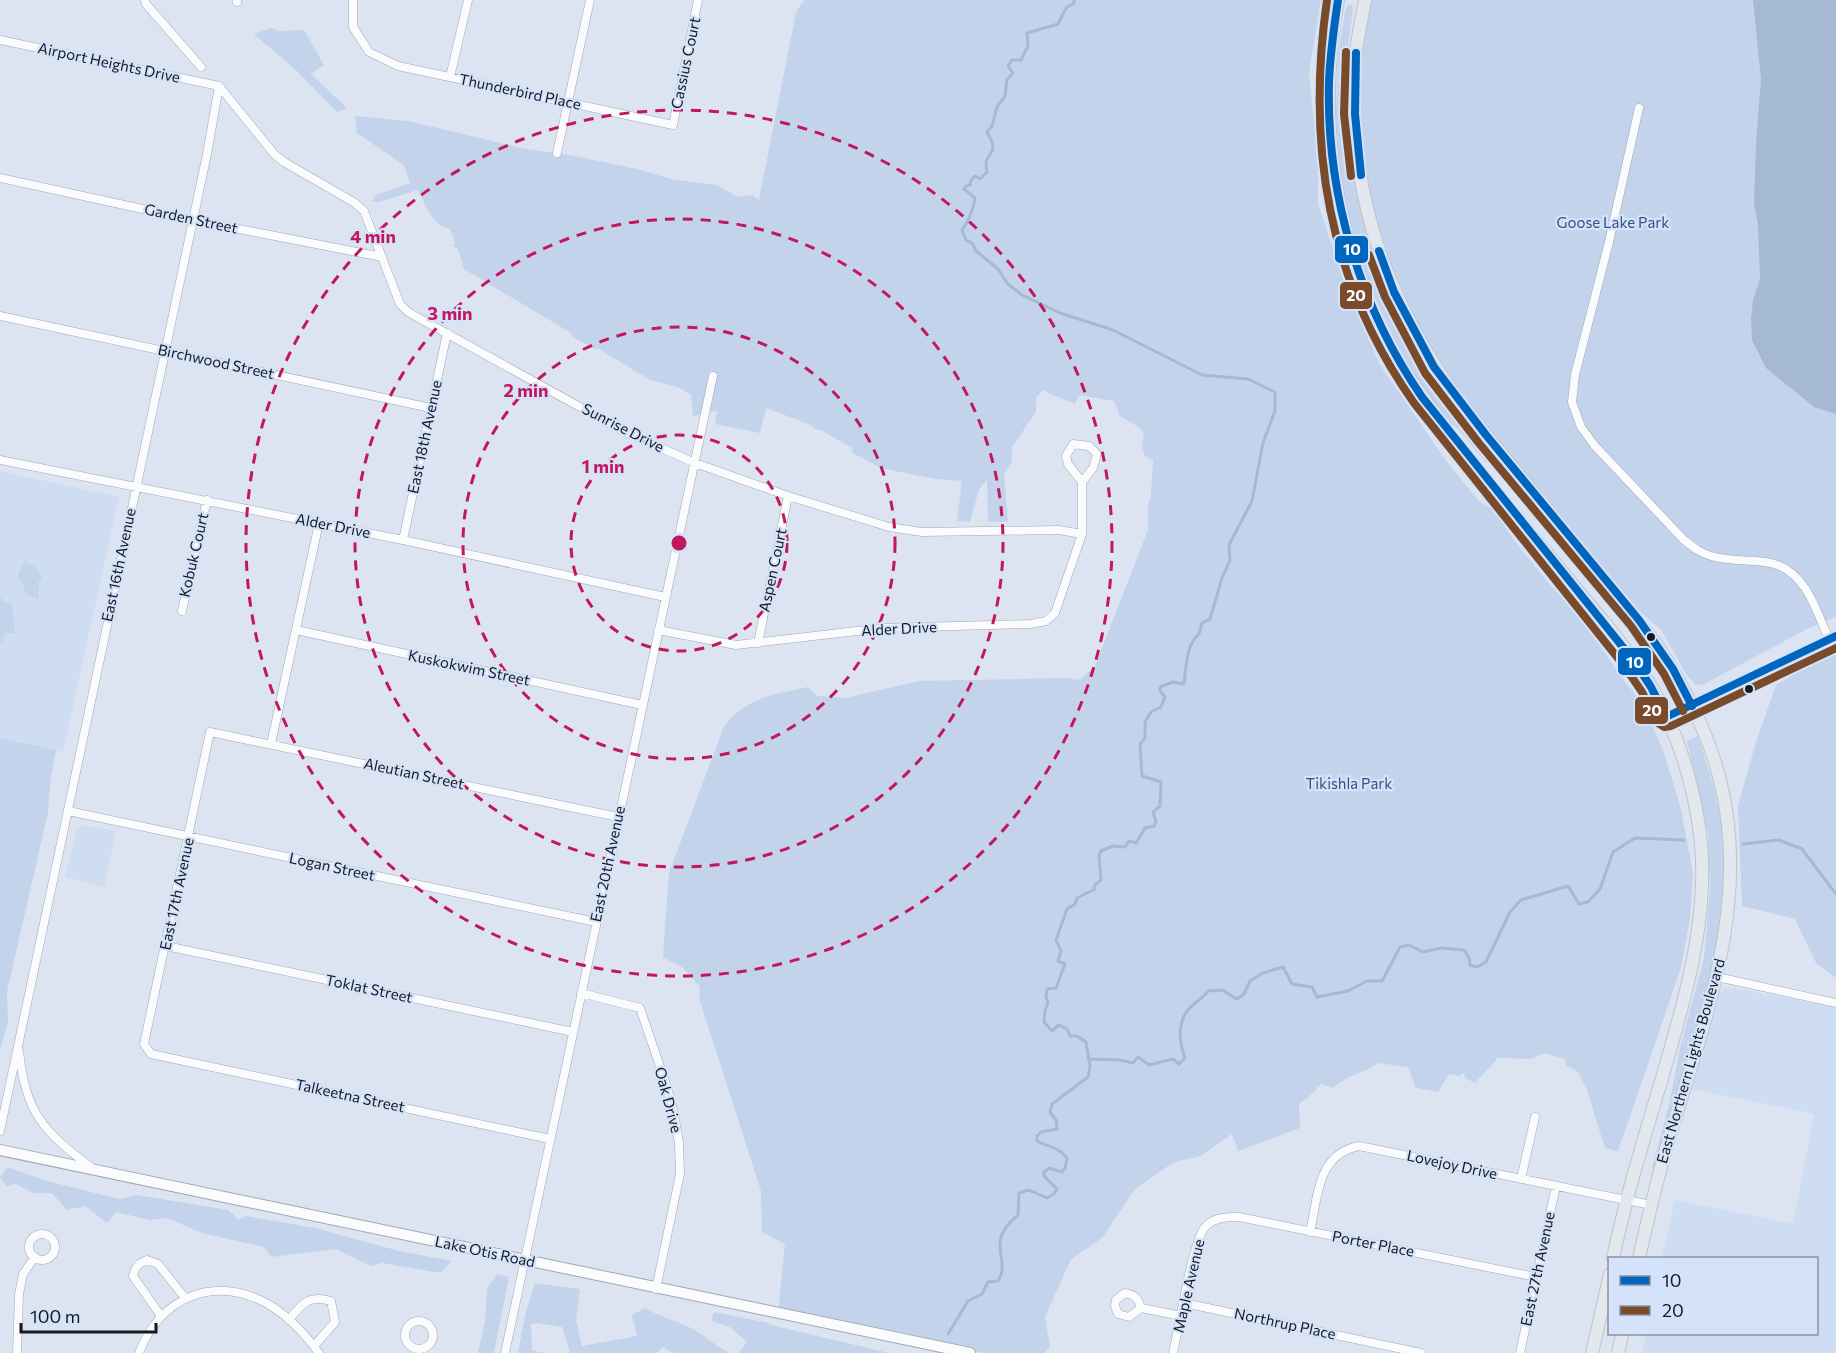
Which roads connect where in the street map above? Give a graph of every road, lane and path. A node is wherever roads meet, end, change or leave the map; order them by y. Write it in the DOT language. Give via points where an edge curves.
graph roads {
  1 [pos="145,0"];
  2 [pos="353,0"];
  3 [pos="468,0"];
  4 [pos="590,0"];
  5 [pos="698,0"];
  6 [pos="1338,0"];
  7 [pos="1365,0"];
  8 [pos="0,40"];
  9 [pos="201,67"];
  10 [pos="450,77"];
  11 [pos="219,86"];
  12 [pos="568,102"];
  13 [pos="1639,108"];
  14 [pos="673,125"];
  15 [pos="557,153"];
  16 [pos="0,178"];
  17 [pos="193,220"];
  18 [pos="382,257"];
  19 [pos="0,316"];
  20 [pos="447,333"];
  21 [pos="164,351"];
  22 [pos="713,376"];
  23 [pos="431,408"];
  24 [pos="0,460"];
  25 [pos="695,463"];
  26 [pos="1082,482"];
  27 [pos="135,488"];
  28 [pos="788,496"];
  29 [pos="207,500"];
  30 [pos="319,523"];
  31 [pos="1082,534"];
  32 [pos="403,540"];
  33 [pos="665,597"];
  34 [pos="182,610"];
  35 [pos="296,630"];
  36 [pos="658,630"];
  37 [pos="1832,637"];
  38 [pos="759,643"];
  39 [pos="642,705"];
  40 [pos="1692,706"];
  41 [pos="1666,717"];
  42 [pos="210,732"];
  43 [pos="271,744"];
  44 [pos="68,811"];
  45 [pos="618,817"];
  46 [pos="189,837"];
  47 [pos="596,922"];
  48 [pos="166,946"];
  49 [pos="1717,977"];
  50 [pos="581,993"];
  51 [pos="1836,1003"];
  52 [pos="573,1032"];
  53 [pos="18,1044"];
  54 [pos="151,1054"];
  55 [pos="1535,1117"];
  56 [pos="0,1131"];
  57 [pos="550,1139"];
  58 [pos="0,1150"];
  59 [pos="94,1169"];
  60 [pos="1521,1179"];
  61 [pos="1556,1186"];
  62 [pos="1626,1200"];
  63 [pos="1651,1205"];
  64 [pos="1211,1221"];
  65 [pos="1310,1232"];
  66 [pos="35,1257"];
  67 [pos="1613,1257"];
  68 [pos="1638,1257"];
  69 [pos="525,1261"];
  70 [pos="1536,1277"];
  71 [pos="1608,1283"];
  72 [pos="656,1289"];
  73 [pos="185,1298"];
  74 [pos="1184,1303"];
  75 [pos="1141,1308"];
  76 [pos="161,1316"];
  77 [pos="1181,1316"];
  78 [pos="289,1320"];
  79 [pos="1622,1335"];
  80 [pos="316,1350"];
  81 [pos="17,1353"];
  82 [pos="139,1353"];
  83 [pos="505,1353"];
  84 [pos="970,1353"];
  85 [pos="1173,1353"];
  86 [pos="1422,1353"];
  87 [pos="1520,1353"];
  88 [pos="1592,1353"];
  89 [pos="1618,1353"];
  1 -- 9 [label="street"];
  2 -- 10 [label="street, Thunderbird Place" via="353,27 369,52 398,66"];
  3 -- 10 [label="street"];
  4 -- 12 [label="street"];
  5 -- 14 [label="street, Cassius Court"];
  6 -- 41 [label="main road, East Northern Lights Boulevard" via="1328,75 1331,153 1343,222 1369,301 1400,363 1450,435 1634,660"];
  7 -- 40 [label="main road, East Northern Lights Boulevard" via="1354,67 1358,157 1368,212 1394,292 1434,366 1639,620 1673,669"];
  8 -- 11 [label="street, Airport Heights Drive"];
  10 -- 12 [label="street, Thunderbird Place"];
  11 -- 17 [label="street, East 16th Avenue"];
  11 -- 18 [label="street, Sunrise Drive" via="284,162 364,211"];
  12 -- 14 [label="street, Thunderbird Place"];
  12 -- 15 [label="street"];
  13 -- 37 [label="street" via="1575,375 1575,411 1595,446 1684,540 1697,550 1721,558 1778,564 1804,587"];
  16 -- 17 [label="street, Garden Street"];
  17 -- 18 [label="street, Garden Street"];
  17 -- 21 [label="street, East 16th Avenue"];
  18 -- 20 [label="street, Sunrise Drive" via="400,304"];
  19 -- 21 [label="street, Birchwood Street"];
  20 -- 23 [label="street, East 18th Avenue"];
  20 -- 25 [label="street, Sunrise Drive" via="627,433"];
  21 -- 23 [label="street, Birchwood Street"];
  21 -- 27 [label="street, East 16th Avenue"];
  22 -- 25 [label="street, East 20th Avenue"];
  23 -- 32 [label="street, East 18th Avenue"];
  24 -- 27 [label="street, Alder Drive"];
  25 -- 28 [label="street, Sunrise Drive"];
  25 -- 33 [label="street, East 20th Avenue"];
  26 -- 26 [label="street" via="1093,468 1096,454 1089,446 1073,444 1066,456"];
  26 -- 31 [label="street, Alder Drive"];
  27 -- 29 [label="street, Alder Drive"];
  27 -- 44 [label="street, East 16th Avenue"];
  28 -- 31 [label="street, Sunrise Drive" via="889,527 922,532 1059,530"];
  28 -- 38 [label="street, Aspen Court"];
  29 -- 30 [label="street, Alder Drive"];
  29 -- 34 [label="street, Kobuk Court"];
  30 -- 32 [label="street, Alder Drive"];
  30 -- 35 [label="street"];
  31 -- 38 [label="street, Alder Drive" via="1055,613 1046,621 883,628"];
  32 -- 33 [label="street, Alder Drive"];
  33 -- 36 [label="street, East 20th Avenue"];
  35 -- 39 [label="street, Kuskokwim Street"];
  35 -- 43 [label="street"];
  36 -- 38 [label="street, Alder Drive" via="736,645"];
  36 -- 39 [label="street, East 20th Avenue"];
  37 -- 40 [label="street"];
  39 -- 45 [label="street, East 20th Avenue"];
  40 -- 41 [label="street"];
  40 -- 49 [label="main road, East Northern Lights Boulevard" via="1713,755 1727,818 1730,890"];
  41 -- 62 [label="main road, East Northern Lights Boulevard" via="1680,752 1698,821 1702,859 1699,933 1684,1000"];
  42 -- 43 [label="street, Aleutian Street"];
  42 -- 46 [label="street, East 17th Avenue"];
  43 -- 45 [label="street, Aleutian Street"];
  44 -- 46 [label="street, Logan Street"];
  44 -- 53 [label="street, East 16th Avenue"];
  45 -- 47 [label="street, East 20th Avenue"];
  46 -- 47 [label="street, Logan Street"];
  46 -- 48 [label="street, East 17th Avenue"];
  47 -- 50 [label="street, East 20th Avenue"];
  48 -- 52 [label="street, Toklat Street"];
  48 -- 54 [label="street, East 17th Avenue" via="144,1044"];
  49 -- 51 [label="street"];
  49 -- 63 [label="main road, East Northern Lights Boulevard"];
  50 -- 52 [label="street, East 20th Avenue"];
  50 -- 72 [label="street, Oak Drive" via="640,1008 674,1114 680,1174"];
  52 -- 57 [label="street, East 20th Avenue"];
  53 -- 56 [label="street, East 16th Avenue"];
  53 -- 59 [label="street, East 16th Avenue" via="22,1078 35,1114 47,1131"];
  54 -- 57 [label="street, Talkeetna Street"];
  55 -- 60 [label="street"];
  57 -- 69 [label="street, East 20th Avenue"];
  58 -- 59 [label="main road, Lake Otis Road"];
  59 -- 69 [label="main road, Lake Otis Road"];
  60 -- 61 [label="street, Lovejoy Drive"];
  60 -- 65 [label="street, Lovejoy Drive" via="1359,1146 1348,1148 1330,1161 1322,1174"];
  61 -- 62 [label="street, Lovejoy Drive"];
  61 -- 70 [label="street, East 27th Avenue"];
  62 -- 63 [label="street, Lovejoy Drive"];
  62 -- 67 [label="main road, East Northern Lights Boulevard"];
  63 -- 68 [label="main road, East Northern Lights Boulevard"];
  64 -- 65 [label="street, Porter Place" via="1239,1217"];
  64 -- 74 [label="street, Maple Avenue" via="1198,1238"];
  65 -- 70 [label="street, Porter Place"];
  66 -- 81 [label="street" via="21,1284"];
  69 -- 72 [label="main road, Lake Otis Road"];
  69 -- 83 [label="street, East 20th Avenue"];
  70 -- 87 [label="street, East 27th Avenue"];
  71 -- 88 [label="main road"];
  72 -- 84 [label="main road, Lake Otis Road"];
  73 -- 76 [label="street"];
  73 -- 76 [label="street" via="158,1264 147,1260 140,1263 133,1276"];
  73 -- 78 [label="street" via="223,1292 242,1294 268,1304"];
  74 -- 77 [label="street, Maple Avenue"];
  74 -- 86 [label="street, Northrup Place"];
  75 -- 77 [label="street"];
  76 -- 82 [label="street"];
  77 -- 85 [label="street, Maple Avenue"];
  78 -- 80 [label="street"];
  78 -- 80 [label="street" via="301,1305 317,1298 331,1301 335,1322"];
  79 -- 89 [label="main road"];
}
